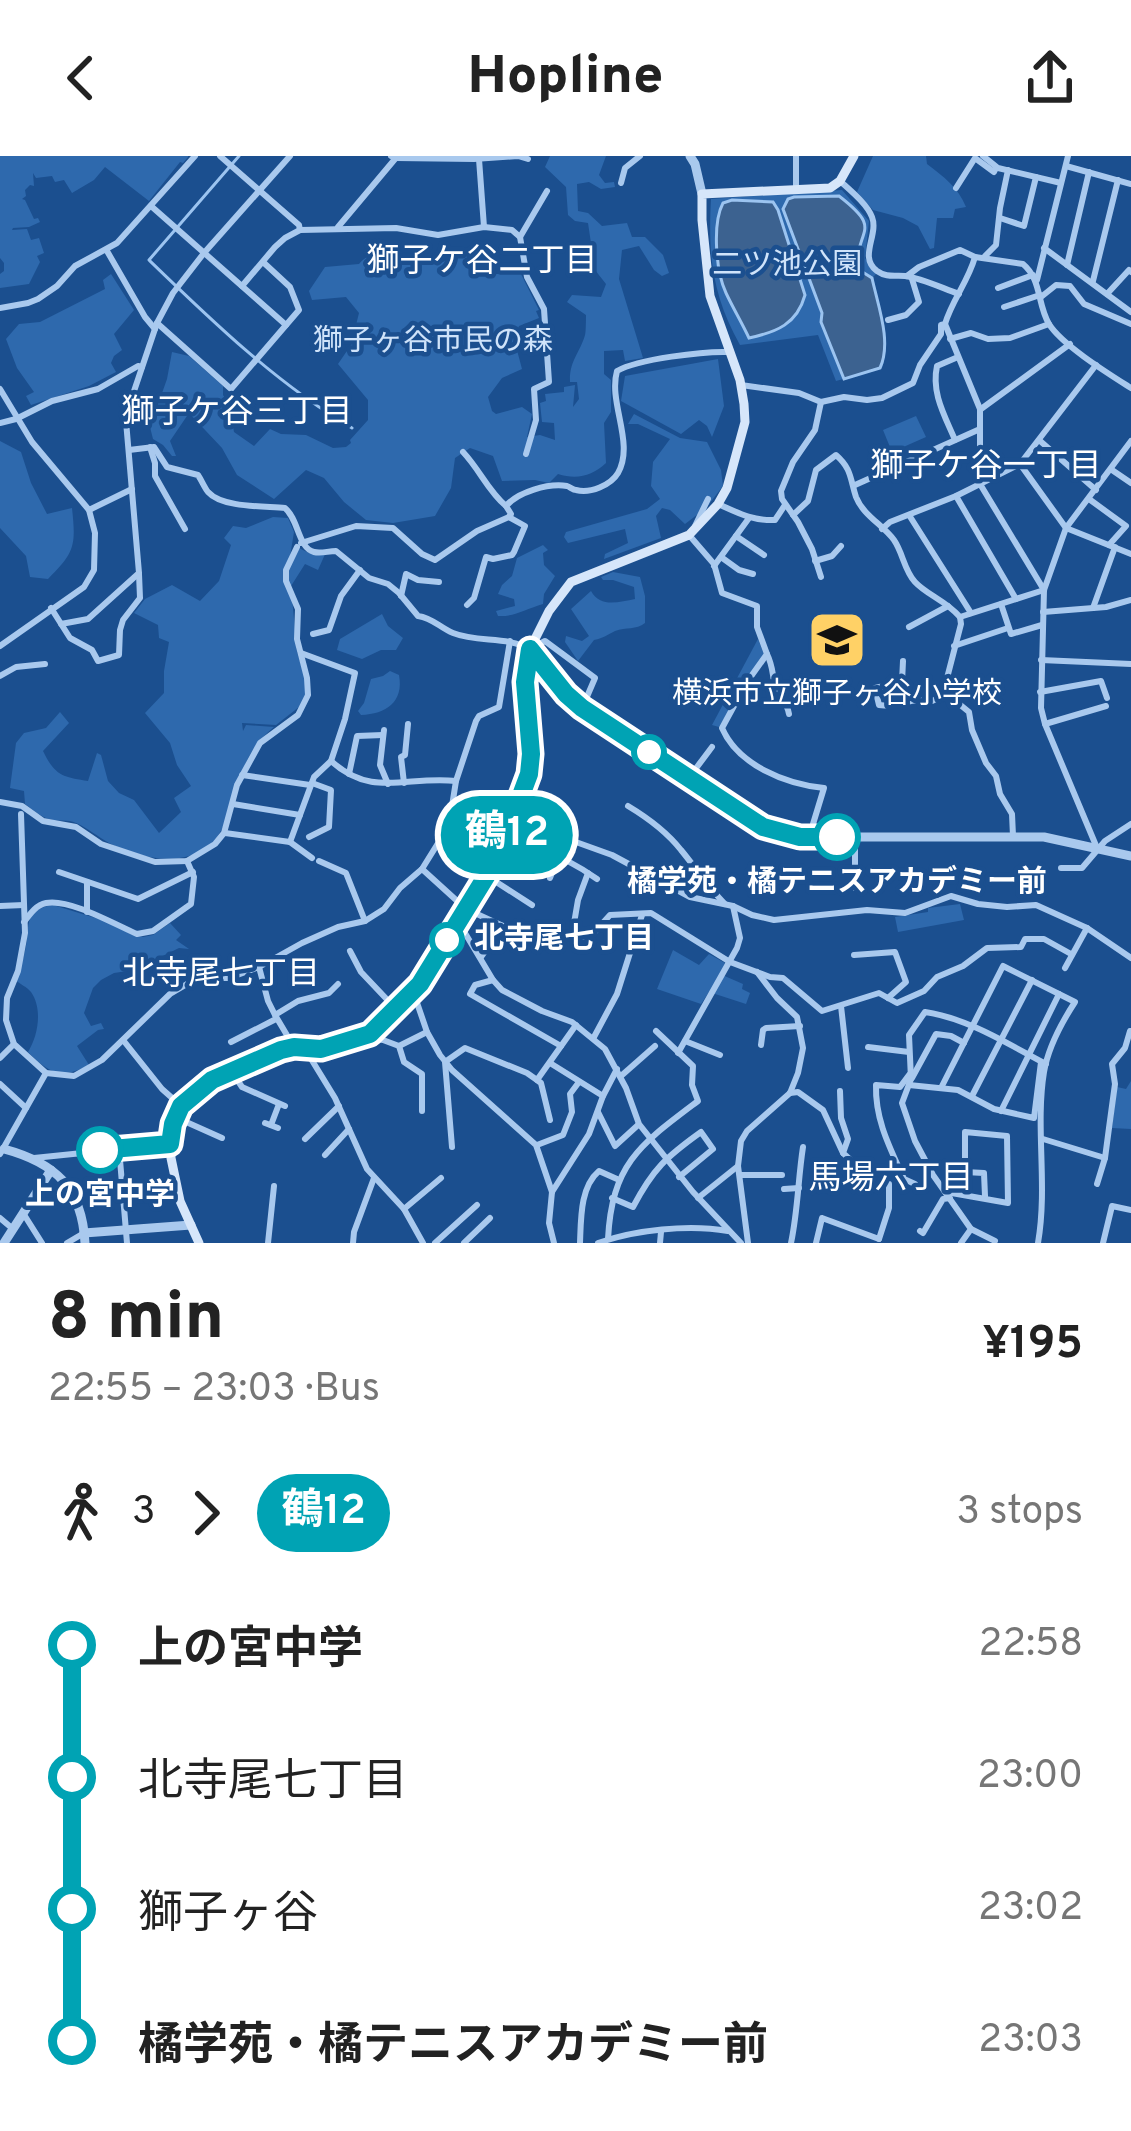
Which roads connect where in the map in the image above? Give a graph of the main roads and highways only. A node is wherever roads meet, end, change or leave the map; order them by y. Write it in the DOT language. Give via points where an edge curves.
graph roads {
  1 [pos="854,156"];
  2 [pos="200,1243"];
  1 -- 2 [label="main road" via="830,188 702,194 706,277 745,422 727,488 693,532 572,582 549,611 525,682 531,760 523,791 490,872 413,991 363,1037 232,1072 208,1082 178,1112 170,1144 180,1201"];
}
